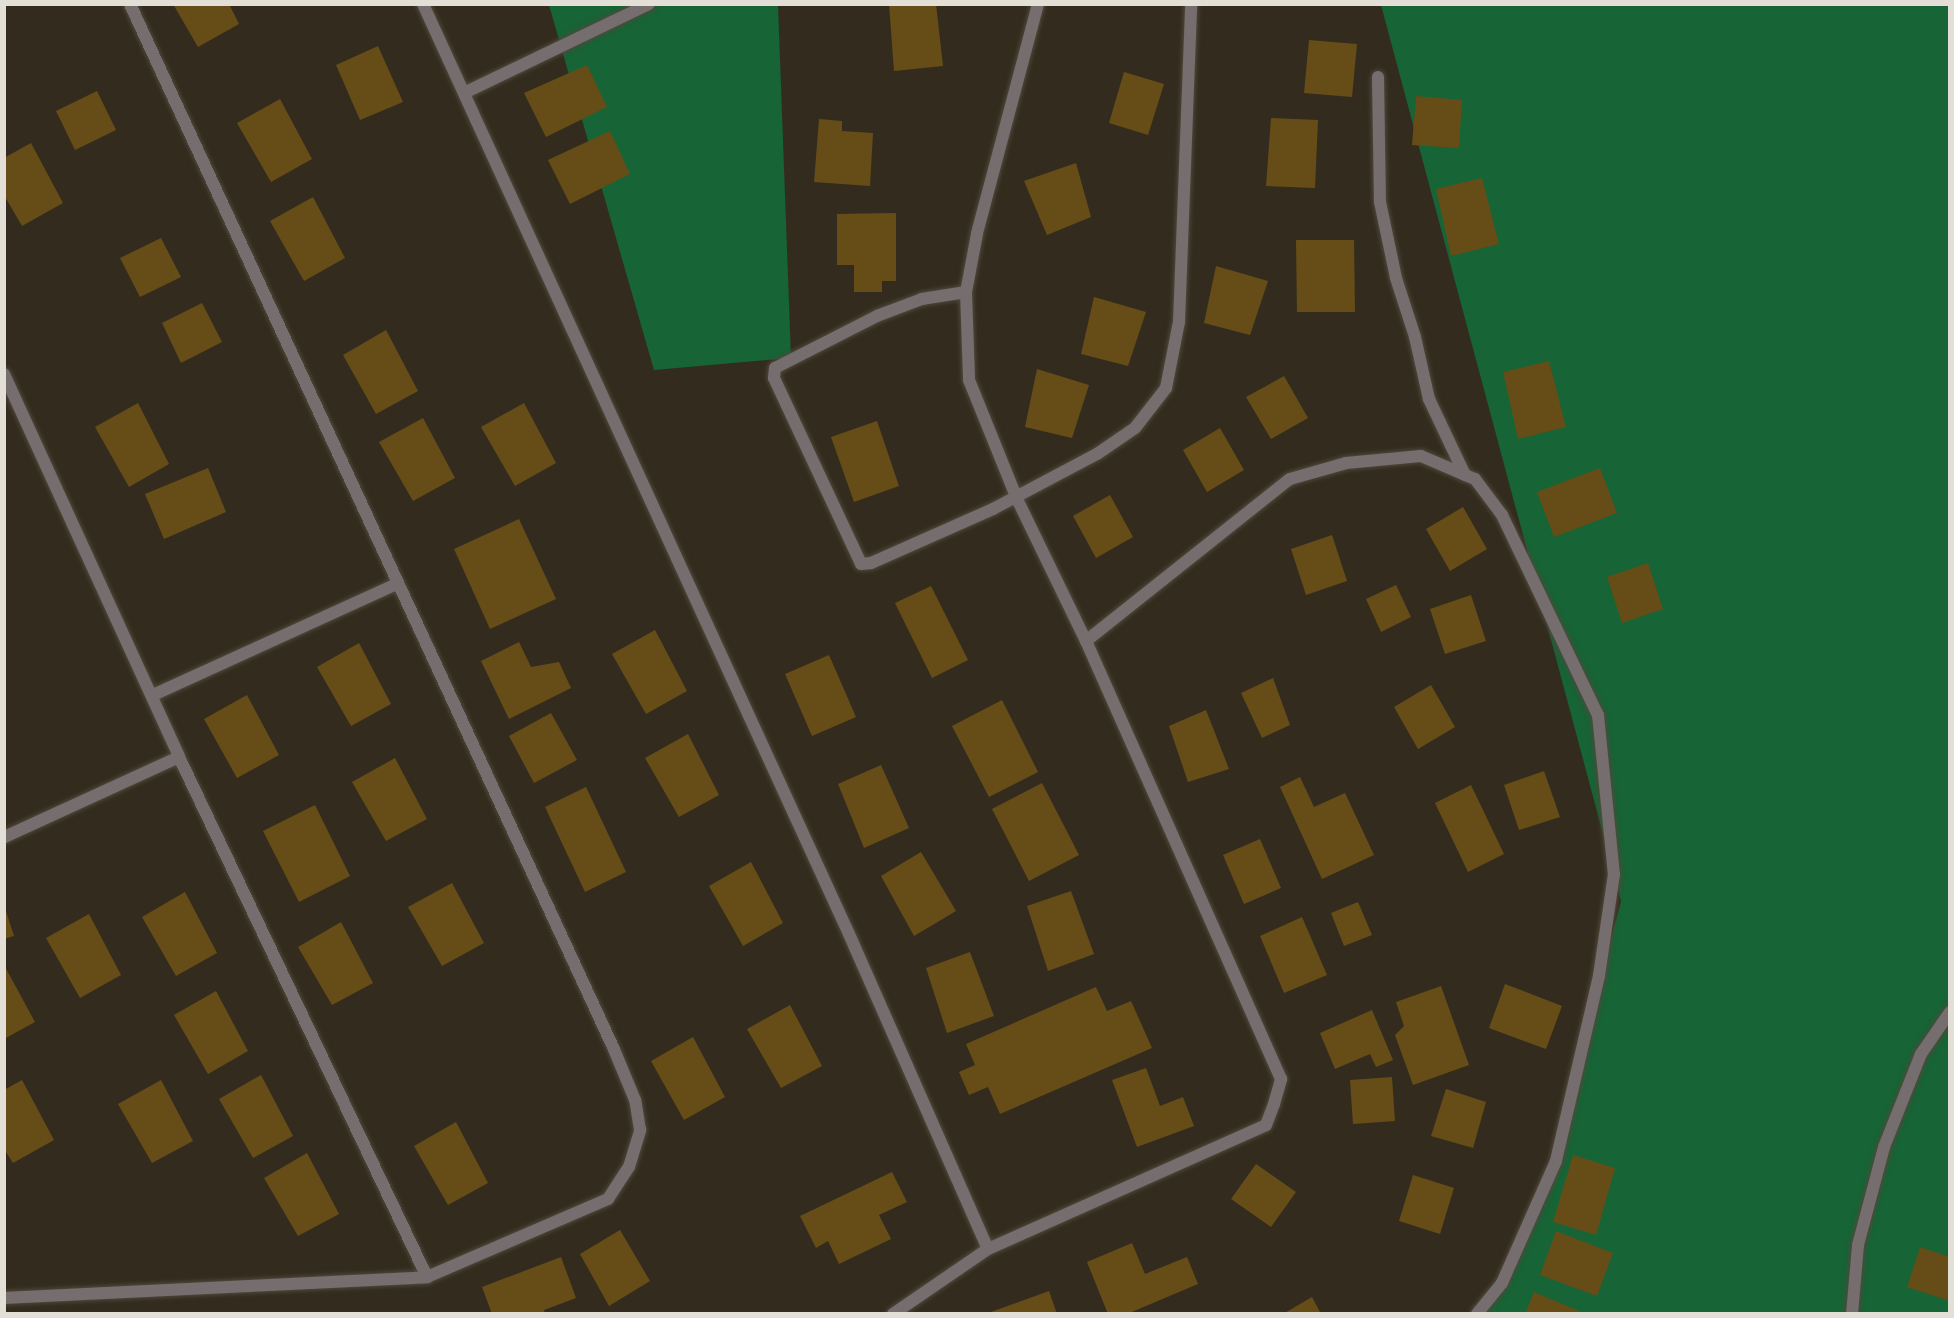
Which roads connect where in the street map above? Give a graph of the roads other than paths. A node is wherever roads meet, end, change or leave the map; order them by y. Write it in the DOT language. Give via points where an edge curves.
graph roads {
  1 [pos="130,4"];
  2 [pos="423,4"];
  3 [pos="649,4"];
  4 [pos="1038,4"];
  5 [pos="1191,4"];
  6 [pos="1378,77"];
  7 [pos="464,93"];
  8 [pos="966,292"];
  9 [pos="4,374"];
  10 [pos="1465,475"];
  11 [pos="1016,496"];
  12 [pos="397,584"];
  13 [pos="1086,641"];
  14 [pos="153,695"];
  15 [pos="179,757"];
  16 [pos="4,837"];
  17 [pos="1950,1012"];
  18 [pos="988,1249"];
  19 [pos="427,1277"];
  20 [pos="4,1298"];
  21 [pos="893,1314"];
  22 [pos="1476,1314"];
  23 [pos="1852,1314"];
  1 -- 12 [label="street"];
  2 -- 7 [label="street"];
  3 -- 7 [label="street"];
  4 -- 8 [label="street" via="976,234"];
  5 -- 11 [label="street" via="1179,322 1166,388 1135,428 1097,454"];
  6 -- 10 [label="street" via="1380,202 1394,267 1429,399"];
  7 -- 18 [label="street" via="849,934"];
  8 -- 11 [label="street" via="969,380"];
  8 -- 11 [label="street" via="922,299 877,316 775,368 774,378 861,564 871,563"];
  9 -- 14 [label="street"];
  10 -- 13 [label="street" via="1421,456 1346,463 1290,479"];
  10 -- 22 [label="street" via="1475,479 1502,515 1598,715 1614,874 1599,976 1556,1161 1502,1283"];
  11 -- 13 [label="street"];
  12 -- 14 [label="street"];
  12 -- 19 [label="street" via="613,1047 635,1100 640,1130 629,1167 608,1199"];
  13 -- 18 [label="street" via="1281,1079 1266,1125"];
  14 -- 15 [label="street"];
  15 -- 16 [label="street"];
  15 -- 19 [label="street"];
  17 -- 23 [label="street" via="1921,1054 1884,1147 1858,1245"];
  18 -- 21 [label="street" via="908,1300"];
  19 -- 20 [label="street"];
}
